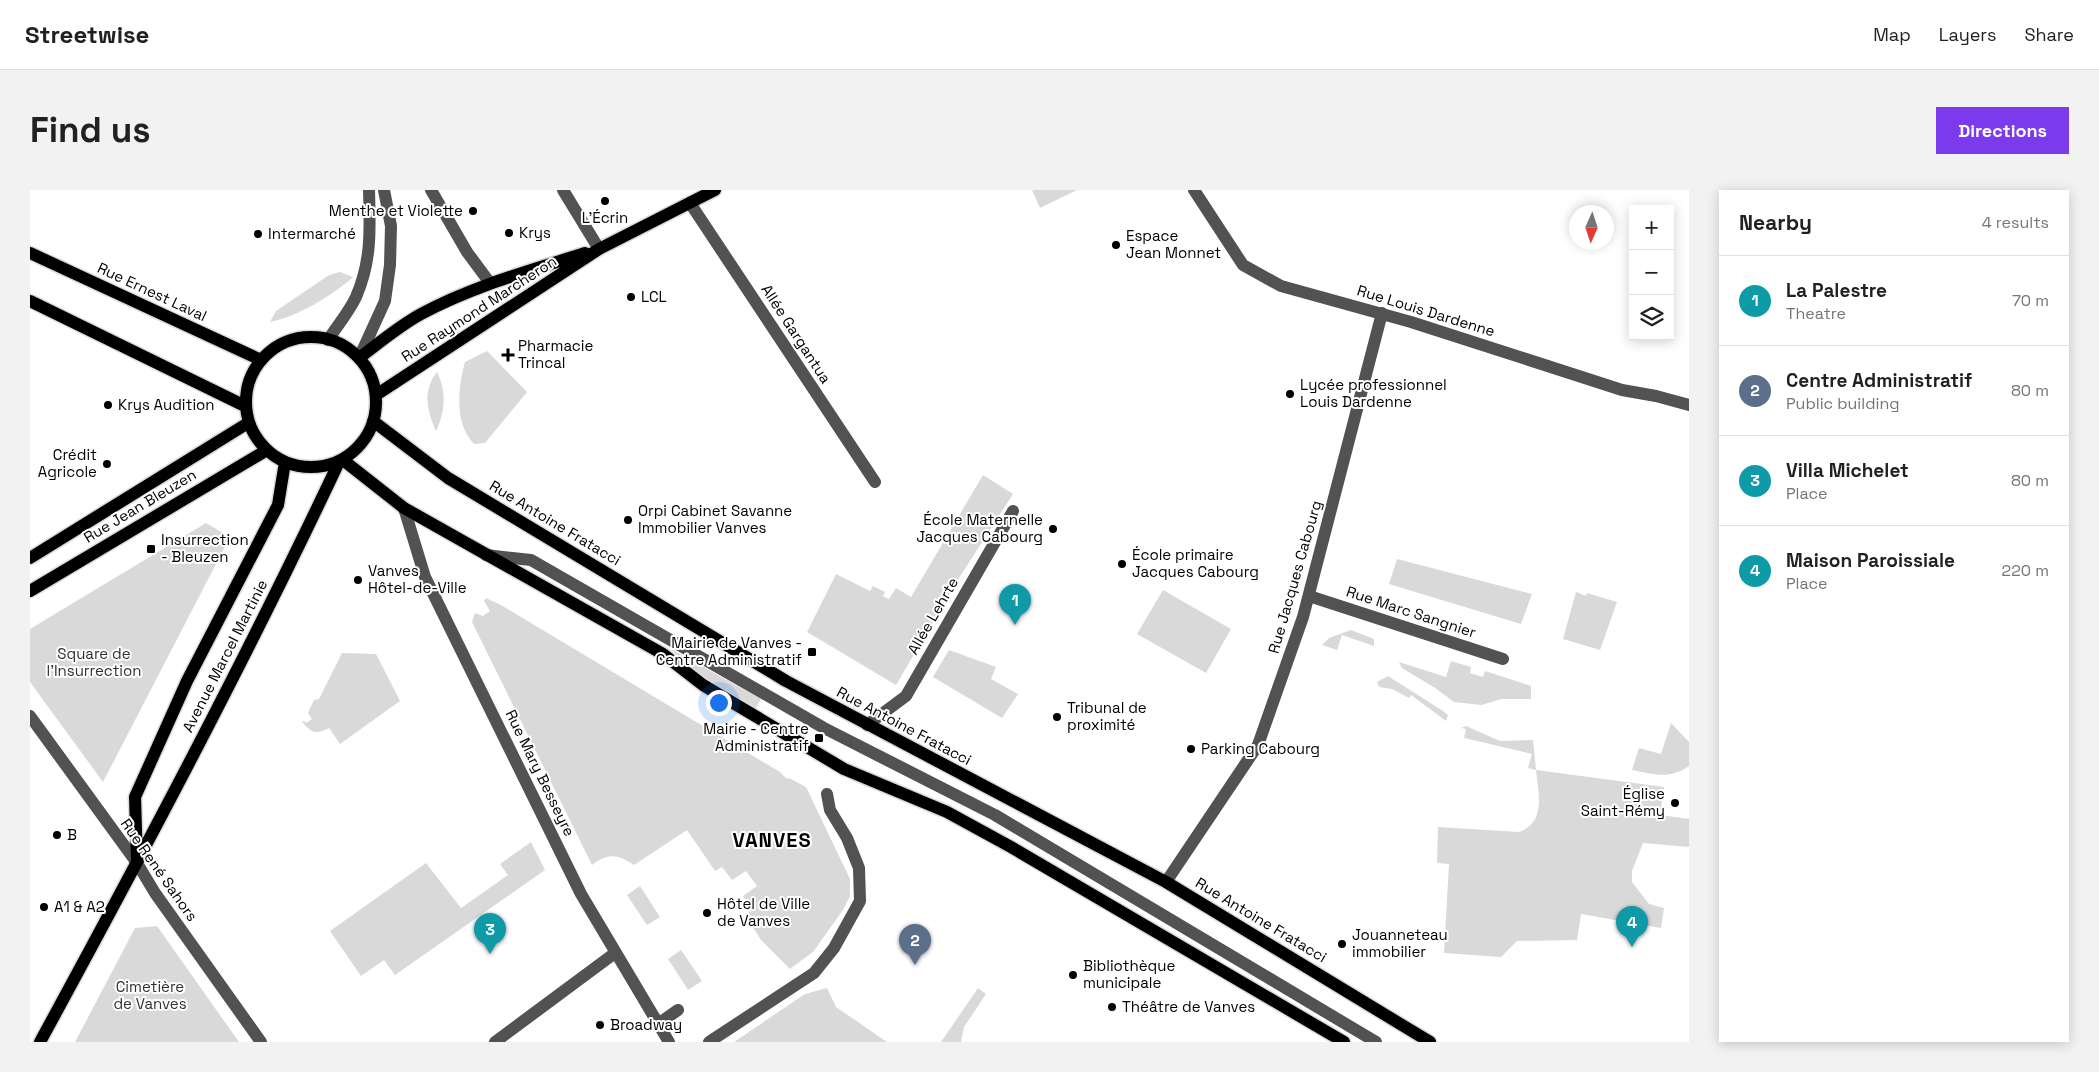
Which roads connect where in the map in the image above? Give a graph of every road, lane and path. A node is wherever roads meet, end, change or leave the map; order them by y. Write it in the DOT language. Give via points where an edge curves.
graph roads {
  1 [pos="368,190"];
  2 [pos="384,190"];
  3 [pos="431,190"];
  4 [pos="563,190"];
  5 [pos="715,190"];
  6 [pos="1194,190"];
  7 [pos="690,203"];
  8 [pos="599,249"];
  9 [pos="30,253"];
  10 [pos="490,283"];
  11 [pos="30,301"];
  12 [pos="1382,314"];
  13 [pos="328,340"];
  14 [pos="358,358"];
  15 [pos="261,360"];
  16 [pos="376,395"];
  17 [pos="1689,405"];
  18 [pos="245,406"];
  19 [pos="373,421"];
  20 [pos="248,423"];
  21 [pos="267,450"];
  22 [pos="341,461"];
  23 [pos="285,462"];
  24 [pos="875,482"];
  25 [pos="404,508"];
  26 [pos="1013,511"];
  27 [pos="486,555"];
  28 [pos="30,558"];
  29 [pos="30,590"];
  30 [pos="1309,596"];
  31 [pos="1503,659"];
  32 [pos="30,716"];
  33 [pos="867,725"];
  34 [pos="827,794"];
  35 [pos="137,863"];
  36 [pos="1166,882"];
  37 [pos="616,953"];
  38 [pos="678,1010"];
  39 [pos="658,1024"];
  40 [pos="40,1042"];
  41 [pos="261,1042"];
  42 [pos="495,1042"];
  43 [pos="669,1042"];
  44 [pos="708,1042"];
  45 [pos="1344,1042"];
  46 [pos="1376,1042"];
  47 [pos="1430,1042"];
  1 -- 13 [label="street" via="371,238 366,270 355,298"];
  2 -- 14 [label="street" via="391,226 385,301"];
  3 -- 10 [label="street" via="467,252"];
  4 -- 8 [label="street"];
  5 -- 7 [label="main road, Rue Raymond Marcheron"];
  6 -- 12 [label="street, Rue Louis Dardenne" via="1242,264 1281,286"];
  7 -- 8 [label="main road, Rue Raymond Marcheron"];
  7 -- 24 [label="street, Allée Gargantua"];
  8 -- 10 [label="main road, Rue Raymond Marcheron"];
  8 -- 16 [label="main road, Rue Raymond Marcheron"];
  9 -- 15 [label="main road, Rue Ernest Laval"];
  10 -- 14 [label="main road, Rue Raymond Marcheron" via="419,316"];
  11 -- 18 [label="main road"];
  12 -- 17 [label="street, Rue Louis Dardenne" via="1622,390"];
  12 -- 30 [label="street, Rue Jacques Cabourg"];
  13 -- 14 [label="main road" via="338,342"];
  13 -- 15 [label="main road" via="309,337 287,341"];
  14 -- 16 [label="main road" via="374,385"];
  15 -- 18 [label="main road" via="248,382"];
  16 -- 19 [label="main road"];
  18 -- 20 [label="main road"];
  19 -- 22 [label="main road" via="363,441"];
  19 -- 33 [label="main road, Rue Antoine Fratacci" via="448,478 786,681"];
  20 -- 21 [label="main road"];
  20 -- 28 [label="main road, Rue Jean Bleuzen"];
  21 -- 23 [label="main road"];
  21 -- 29 [label="main road, Rue Jean Bleuzen"];
  22 -- 23 [label="main road" via="311,468"];
  22 -- 25 [label="main road"];
  22 -- 35 [label="main road, Avenue Marcel Martinie"];
  23 -- 35 [label="main road, Avenue Marcel Martinie" via="278,504 187,681 135,797"];
  25 -- 27 [label="main road"];
  25 -- 37 [label="street, Rue Mary Besseyre" via="425,577 581,894"];
  26 -- 33 [label="street, Allée Lehrte" via="906,696"];
  27 -- 45 [label="main road" via="663,654 703,685 844,769 947,812"];
  27 -- 46 [label="street" via="532,560 824,728 995,815"];
  30 -- 31 [label="street, Rue Marc Sangnier"];
  30 -- 36 [label="street, Rue Jacques Cabourg" via="1258,745"];
  32 -- 35 [label="street, Rue René Sahors"];
  33 -- 36 [label="main road, Rue Antoine Fratacci"];
  34 -- 44 [label="street" via="830,810 847,838 859,868 860,901 834,948 814,973"];
  35 -- 40 [label="main road, Avenue Marcel Martinie"];
  35 -- 41 [label="street, Rue René Sahors"];
  36 -- 47 [label="main road, Rue Antoine Fratacci"];
  37 -- 39 [label="street, Rue Mary Besseyre"];
  37 -- 42 [label="street"];
  38 -- 39 [label="street"];
  39 -- 43 [label="street, Rue Mary Besseyre"];
}
